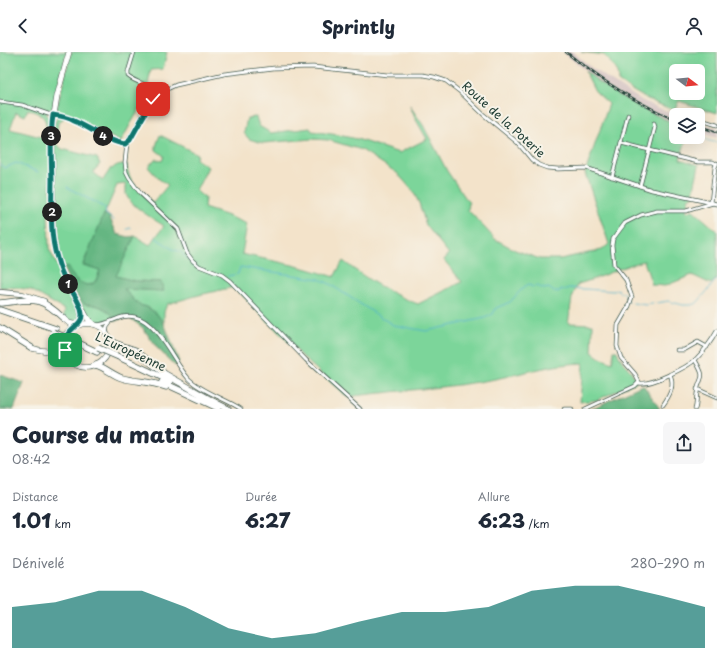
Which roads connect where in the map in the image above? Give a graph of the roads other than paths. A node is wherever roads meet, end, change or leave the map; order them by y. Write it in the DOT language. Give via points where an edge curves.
graph roads {
  1 [pos="69,52"];
  2 [pos="134,52"];
  3 [pos="159,93"];
  4 [pos="0,102"];
  5 [pos="53,115"];
  6 [pos="628,115"];
  7 [pos="705,121"];
  8 [pos="654,124"];
  9 [pos="717,125"];
  10 [pos="127,143"];
  11 [pos="621,143"];
  12 [pos="649,150"];
  13 [pos="717,164"];
  14 [pos="612,177"];
  15 [pos="640,186"];
  16 [pos="714,203"];
  17 [pos="0,292"];
  18 [pos="78,301"];
  19 [pos="0,303"];
  20 [pos="0,310"];
  21 [pos="0,314"];
  22 [pos="63,318"];
  23 [pos="113,320"];
  24 [pos="94,324"];
  25 [pos="78,325"];
  26 [pos="0,330"];
  27 [pos="54,331"];
  28 [pos="717,331"];
  29 [pos="107,336"];
  30 [pos="712,340"];
  31 [pos="717,342"];
  32 [pos="707,347"];
  33 [pos="32,348"];
  34 [pos="677,350"];
  35 [pos="68,358"];
  36 [pos="117,359"];
  37 [pos="695,360"];
  38 [pos="96,365"];
  39 [pos="670,374"];
  40 [pos="639,383"];
  41 [pos="697,389"];
  42 [pos="191,394"];
  43 [pos="717,398"];
  44 [pos="216,403"];
  45 [pos="663,405"];
  46 [pos="220,409"];
  47 [pos="228,409"];
  48 [pos="241,409"];
  49 [pos="360,409"];
  50 [pos="564,409"];
  51 [pos="572,409"];
  52 [pos="585,409"];
  53 [pos="695,409"];
  1 -- 5 [label="main road"];
  2 -- 3 [label="street" via="128,75"];
  3 -- 10 [label="street, Route de la Poterie"];
  3 -- 14 [label="street, Route de la Poterie" via="176,85 210,77 274,68 318,67 388,75 431,76 444,80 459,91 484,116 518,143 537,164 558,169 584,168"];
  4 -- 5 [label="street" via="22,105"];
  5 -- 10 [label="street" via="72,120 122,144"];
  5 -- 18 [label="main road" via="53,244 62,273"];
  6 -- 11 [label="street"];
  7 -- 9 [label="street"];
  8 -- 12 [label="street"];
  10 -- 49 [label="street, Route de la Poterie" via="125,162 128,177 140,193 176,228 192,261 230,280 306,360"];
  11 -- 12 [label="street"];
  11 -- 14 [label="street"];
  12 -- 13 [label="street"];
  12 -- 15 [label="street"];
  13 -- 16 [label="street"];
  14 -- 15 [label="street, Route de la Poterie"];
  15 -- 16 [label="street, Route de la Poterie"];
  16 -- 40 [label="street" via="686,211 655,211 641,215 624,225 613,239 614,265 626,280 632,296 618,326 617,346 620,356 636,375"];
  17 -- 22 [label="main road" via="20,293 38,298"];
  18 -- 24 [label="main road" via="88,319"];
  18 -- 25 [label="main road" via="82,314"];
  19 -- 22 [label="highway" via="23,299 37,301"];
  20 -- 27 [label="highway, L'Européenne"];
  21 -- 27 [label="highway, L'Européenne"];
  22 -- 25 [label="main road"];
  23 -- 24 [label="street"];
  23 -- 29 [label="street" via="107,327"];
  23 -- 48 [label="street" via="130,316 147,322 191,381"];
  24 -- 25 [label="main road"];
  24 -- 29 [label="main road"];
  25 -- 35 [label="main road" via="65,339"];
  26 -- 33 [label="highway"];
  27 -- 36 [label="highway, L'Européenne"];
  28 -- 30 [label="street"];
  29 -- 38 [label="main road" via="107,353"];
  29 -- 44 [label="highway" via="114,343 136,352 165,374"];
  30 -- 31 [label="street"];
  30 -- 32 [label="street"];
  32 -- 34 [label="street" via="698,342 683,350"];
  32 -- 37 [label="street"];
  33 -- 35 [label="main road" via="59,353"];
  35 -- 38 [label="main road" via="80,366"];
  36 -- 42 [label="highway, L'Européenne"];
  36 -- 44 [label="highway, L'Européenne"];
  37 -- 39 [label="street"];
  37 -- 41 [label="street" via="703,374"];
  38 -- 42 [label="highway" via="124,378 153,382"];
  39 -- 40 [label="street" via="646,384"];
  39 -- 45 [label="street" via="673,386"];
  40 -- 52 [label="street"];
  41 -- 43 [label="street"];
  41 -- 53 [label="street"];
  42 -- 46 [label="highway, L'Européenne"];
  44 -- 47 [label="highway, L'Européenne"];
  50 -- 51 [label="street"];
}
